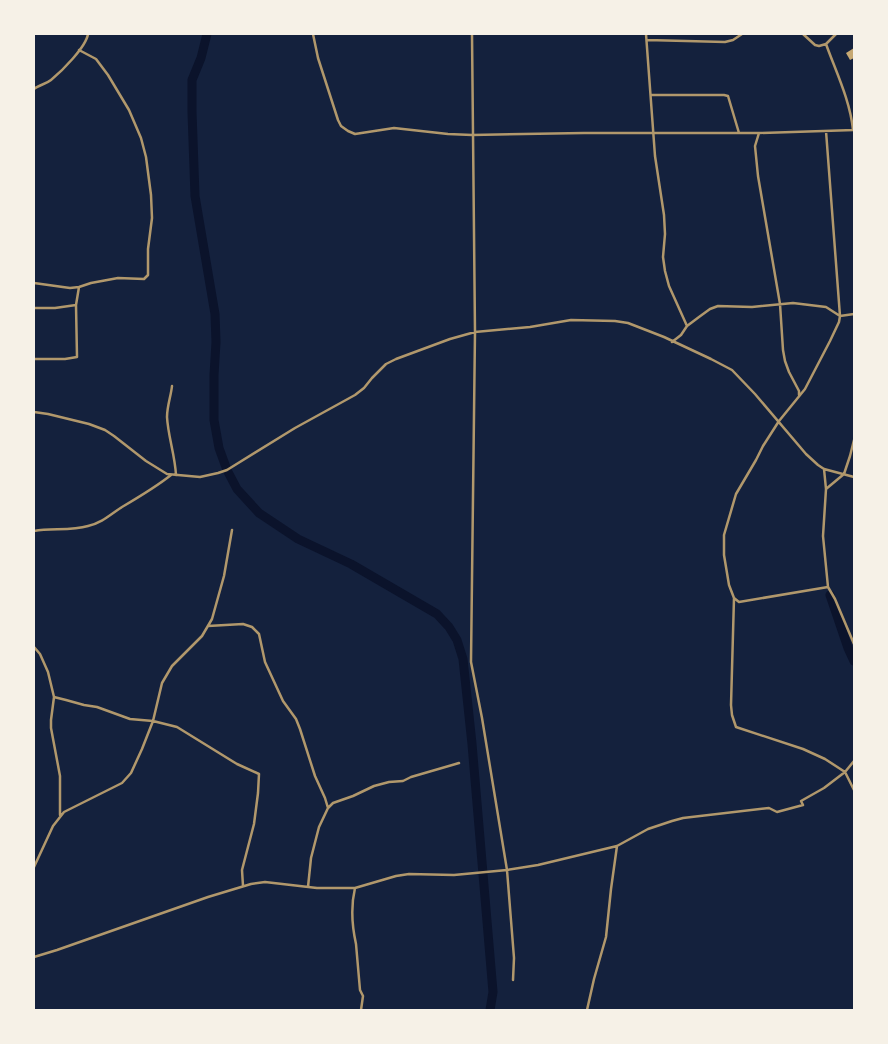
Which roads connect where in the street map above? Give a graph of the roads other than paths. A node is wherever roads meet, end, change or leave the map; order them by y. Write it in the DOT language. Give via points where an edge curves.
graph roads {
  1 [pos="88,34"];
  2 [pos="313,34"];
  3 [pos="472,34"];
  4 [pos="646,34"];
  5 [pos="742,34"];
  6 [pos="803,34"];
  7 [pos="836,34"];
  8 [pos="647,40"];
  9 [pos="826,44"];
  10 [pos="79,50"];
  11 [pos="34,89"];
  12 [pos="651,95"];
  13 [pos="854,130"];
  14 [pos="826,131"];
  15 [pos="653,133"];
  16 [pos="739,133"];
  17 [pos="759,133"];
  18 [pos="472,135"];
  19 [pos="34,283"];
  20 [pos="79,287"];
  21 [pos="780,304"];
  22 [pos="76,305"];
  23 [pos="34,308"];
  24 [pos="854,314"];
  25 [pos="840,316"];
  26 [pos="688,326"];
  27 [pos="475,332"];
  28 [pos="672,342"];
  29 [pos="34,359"];
  30 [pos="172,386"];
  31 [pos="800,396"];
  32 [pos="34,412"];
  33 [pos="779,421"];
  34 [pos="854,440"];
  35 [pos="824,469"];
  36 [pos="844,474"];
  37 [pos="171,475"];
  38 [pos="176,475"];
  39 [pos="854,477"];
  40 [pos="826,489"];
  41 [pos="232,530"];
  42 [pos="34,531"];
  43 [pos="828,587"];
  44 [pos="734,598"];
  45 [pos="208,626"];
  46 [pos="854,644"];
  47 [pos="34,647"];
  48 [pos="54,697"];
  49 [pos="152,721"];
  50 [pos="854,761"];
  51 [pos="459,763"];
  52 [pos="844,772"];
  53 [pos="854,790"];
  54 [pos="328,808"];
  55 [pos="60,816"];
  56 [pos="617,846"];
  57 [pos="34,867"];
  58 [pos="507,870"];
  59 [pos="244,886"];
  60 [pos="308,887"];
  61 [pos="355,888"];
  62 [pos="34,957"];
  63 [pos="513,980"];
  64 [pos="360,1010"];
  65 [pos="587,1010"];
  1 -- 10 [label="street"];
  2 -- 18 [label="street" via="333,108 341,126 348,131 355,134 394,128"];
  3 -- 18 [label="street"];
  4 -- 8 [label="street"];
  5 -- 8 [label="street" via="725,42"];
  6 -- 9 [label="street" via="819,46"];
  7 -- 9 [label="street"];
  8 -- 12 [label="street"];
  9 -- 13 [label="street" via="844,91"];
  10 -- 11 [label="street" via="52,79"];
  10 -- 20 [label="street" via="99,62 135,123 146,157 152,218 147,278 111,278"];
  12 -- 15 [label="street"];
  12 -- 16 [label="street" via="728,96"];
  13 -- 14 [label="street"];
  14 -- 17 [label="street"];
  14 -- 25 [label="street"];
  15 -- 16 [label="street"];
  15 -- 18 [label="street"];
  15 -- 26 [label="street" via="663,203 665,271"];
  16 -- 17 [label="street"];
  17 -- 21 [label="street" via="756,146 758,176"];
  18 -- 27 [label="street"];
  19 -- 20 [label="street"];
  20 -- 22 [label="street"];
  21 -- 25 [label="street" via="826,307"];
  21 -- 26 [label="street" via="718,306"];
  21 -- 31 [label="street" via="785,361"];
  22 -- 23 [label="street"];
  22 -- 29 [label="street" via="76,357"];
  24 -- 25 [label="street"];
  25 -- 31 [label="street"];
  26 -- 28 [label="street"];
  27 -- 28 [label="street" via="571,320 615,321 628,323"];
  27 -- 38 [label="street" via="386,364 355,395 227,470 200,477"];
  27 -- 58 [label="street" via="471,662"];
  28 -- 33 [label="street" via="732,370"];
  30 -- 38 [label="street" via="167,418"];
  31 -- 33 [label="street"];
  32 -- 37 [label="street" via="104,430 157,469"];
  33 -- 35 [label="street" via="806,454"];
  33 -- 44 [label="street" via="736,494 724,535 724,555"];
  34 -- 36 [label="street"];
  35 -- 36 [label="street"];
  35 -- 40 [label="street"];
  36 -- 39 [label="street"];
  36 -- 40 [label="street"];
  37 -- 38 [label="street"];
  37 -- 42 [label="street" via="93,525"];
  40 -- 43 [label="street" via="823,536"];
  41 -- 45 [label="street" via="220,594"];
  43 -- 44 [label="street" via="739,602"];
  43 -- 46 [label="street"];
  44 -- 52 [label="street" via="731,705 736,727 803,749"];
  45 -- 49 [label="street" via="162,682"];
  45 -- 54 [label="street" via="243,624 259,634 266,662 283,700 296,719"];
  47 -- 48 [label="street" via="48,672"];
  48 -- 49 [label="street" via="130,719"];
  48 -- 55 [label="street" via="51,720 60,776"];
  49 -- 55 [label="street" via="131,773 122,784"];
  49 -- 59 [label="street" via="177,727 259,774 254,824 242,870"];
  50 -- 52 [label="street"];
  51 -- 54 [label="street" via="404,781 374,786"];
  52 -- 53 [label="street"];
  52 -- 56 [label="street" via="801,801 803,805 778,812 769,808 683,818 648,830"];
  54 -- 60 [label="street" via="311,858"];
  55 -- 57 [label="street"];
  56 -- 58 [label="street"];
  56 -- 65 [label="street" via="606,937"];
  58 -- 61 [label="street" via="454,875 409,874"];
  58 -- 63 [label="street"];
  59 -- 60 [label="street" via="264,882"];
  59 -- 62 [label="street"];
  60 -- 61 [label="street"];
  61 -- 64 [label="street" via="354,937 363,996"];
}
